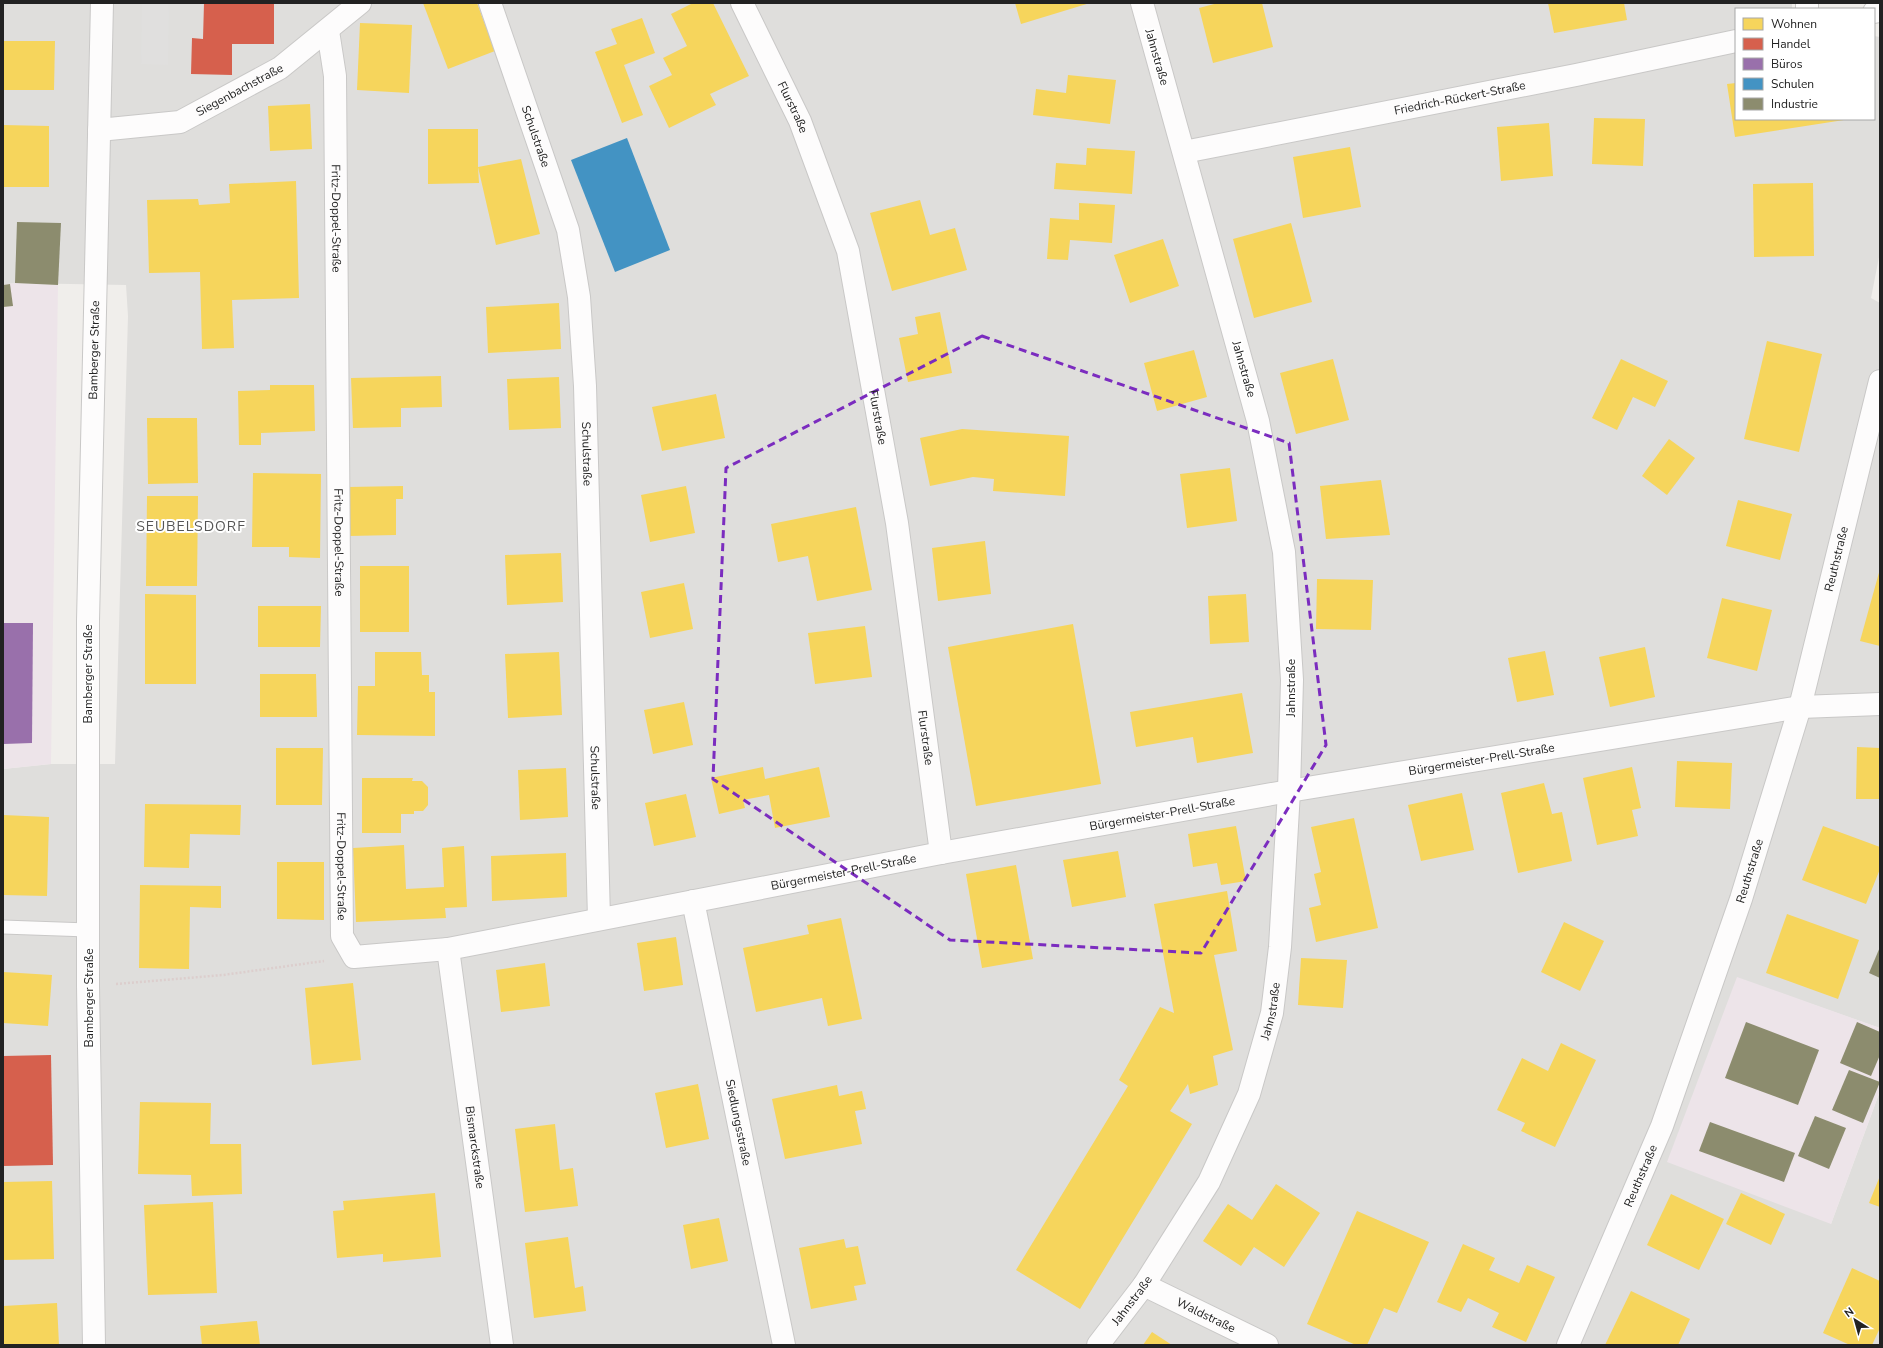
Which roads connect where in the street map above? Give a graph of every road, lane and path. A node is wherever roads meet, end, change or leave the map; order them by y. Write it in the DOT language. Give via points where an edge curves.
graph roads {
  1 [pos="102,3"];
  2 [pos="360,3"];
  3 [pos="490,3"];
  4 [pos="742,3"];
  5 [pos="1142,3"];
  6 [pos="328,31"];
  7 [pos="1735,41"];
  8 [pos="99,130"];
  9 [pos="1184,152"];
  10 [pos="1880,381"];
  11 [pos="1880,704"];
  12 [pos="1800,707"];
  13 [pos="1289,791"];
  14 [pos="941,853"];
  15 [pos="692,901"];
  16 [pos="598,919"];
  17 [pos="3,926"];
  18 [pos="88,930"];
  19 [pos="448,949"];
  20 [pos="354,957"];
  21 [pos="88,986"];
  22 [pos="1144,1285"];
  23 [pos="94,1345"];
  24 [pos="502,1345"];
  25 [pos="784,1345"];
  26 [pos="1098,1345"];
  27 [pos="1267,1345"];
  28 [pos="1568,1345"];
  1 -- 8 [label="street, Bamberger Straße"];
  2 -- 6 [label="street, Siegenbachstraße"];
  3 -- 16 [label="street, Schulstraße" via="568,230 579,297 586,386"];
  4 -- 14 [label="street, Flurstraße" via="800,121 848,251 897,523"];
  5 -- 9 [label="street, Jahnstraße"];
  6 -- 8 [label="street, Siegenbachstraße" via="280,68 180,122"];
  6 -- 20 [label="street, Fritz-Doppel-Straße" via="335,76 342,936"];
  7 -- 9 [label="street, Friedrich-Rückert-Straße"];
  8 -- 18 [label="street, Bamberger Straße" via="88,621"];
  9 -- 13 [label="street, Jahnstraße" via="1258,421 1284,552 1292,680"];
  10 -- 12 [label="street, Reuthstraße"];
  11 -- 12 [label="street, Bürgermeister-Prell-Straße"];
  12 -- 13 [label="street, Bürgermeister-Prell-Straße"];
  12 -- 28 [label="street, Reuthstraße" via="1741,899 1662,1126"];
  13 -- 14 [label="street, Bürgermeister-Prell-Straße"];
  13 -- 22 [label="street, Jahnstraße" via="1280,947 1272,1013 1249,1094 1209,1182"];
  14 -- 15 [label="street, Bürgermeister-Prell-Straße"];
  15 -- 16 [label="street, Bürgermeister-Prell-Straße"];
  15 -- 25 [label="street, Siedlungsstraße"];
  16 -- 19 [label="street, Bürgermeister-Prell-Straße"];
  17 -- 18 [label="lane"];
  18 -- 21 [label="street, Bamberger Straße"];
  19 -- 20 [label="street"];
  19 -- 24 [label="street, Bismarckstraße"];
  20 -- 21 [label="path" via="223,975"];
  21 -- 23 [label="street, Bamberger Straße"];
  22 -- 26 [label="street, Jahnstraße"];
  22 -- 27 [label="street, Waldstraße"];
}
